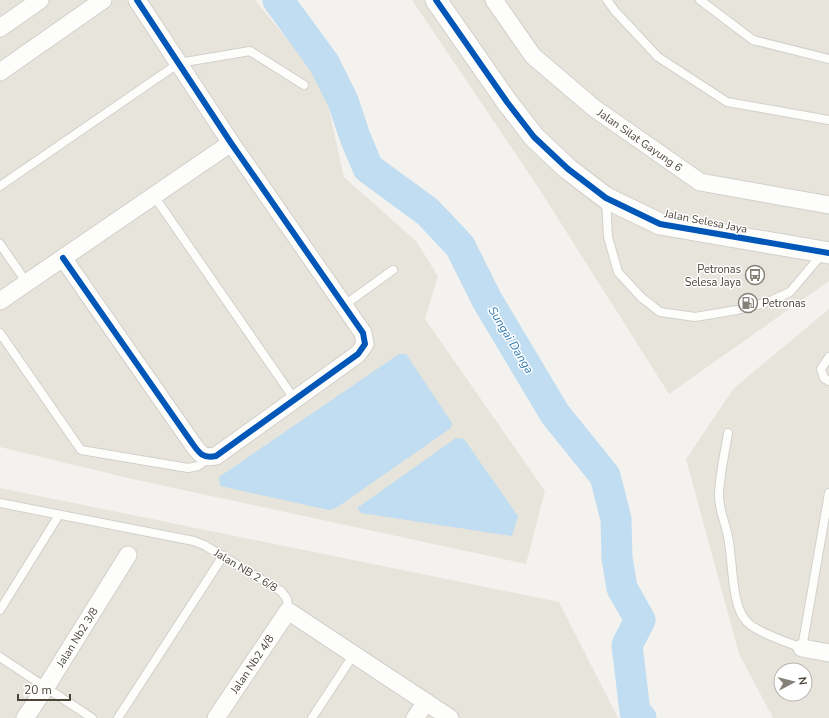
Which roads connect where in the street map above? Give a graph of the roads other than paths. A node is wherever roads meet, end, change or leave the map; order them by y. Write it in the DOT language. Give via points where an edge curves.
graph roads {
  1 [pos="40,0"];
  2 [pos="103,0"];
  3 [pos="137,0"];
  4 [pos="436,0"];
  5 [pos="494,0"];
  6 [pos="607,0"];
  7 [pos="700,0"];
  8 [pos="0,28"];
  9 [pos="829,59"];
  10 [pos="179,63"];
  11 [pos="0,72"];
  12 [pos="304,85"];
  13 [pos="829,120"];
  14 [pos="232,143"];
  15 [pos="0,186"];
  16 [pos="154,196"];
  17 [pos="606,198"];
  18 [pos="829,205"];
  19 [pos="0,244"];
  20 [pos="826,253"];
  21 [pos="63,258"];
  22 [pos="393,270"];
  23 [pos="27,283"];
  24 [pos="0,301"];
  25 [pos="343,306"];
  26 [pos="0,333"];
  27 [pos="829,357"];
  28 [pos="829,381"];
  29 [pos="295,400"];
  30 [pos="728,433"];
  31 [pos="209,458"];
  32 [pos="829,493"];
  33 [pos="0,503"];
  34 [pos="59,515"];
  35 [pos="128,554"];
  36 [pos="223,556"];
  37 [pos="0,610"];
  38 [pos="288,611"];
  39 [pos="802,648"];
  40 [pos="829,653"];
  41 [pos="354,654"];
  42 [pos="0,657"];
  43 [pos="46,687"];
  44 [pos="426,702"];
  45 [pos="25,718"];
  46 [pos="92,718"];
  47 [pos="118,718"];
  48 [pos="216,718"];
  49 [pos="312,718"];
  50 [pos="415,718"];
  51 [pos="450,718"];
  1 -- 8 [label="street"];
  2 -- 11 [label="street"];
  3 -- 10 [label="street"];
  4 -- 17 [label="street, Jalan Selesa Jaya" via="534,137 568,169"];
  5 -- 18 [label="street, Jalan Silat Gayung 6" via="532,56 594,108 700,182"];
  6 -- 13 [label="lane" via="658,57 727,102"];
  7 -- 9 [label="lane" via="753,40"];
  10 -- 12 [label="lane" via="250,51"];
  10 -- 14 [label="street"];
  10 -- 15 [label="lane"];
  14 -- 16 [label="street"];
  14 -- 25 [label="street"];
  16 -- 21 [label="street"];
  16 -- 29 [label="lane"];
  17 -- 20 [label="street, Jalan Selesa Jaya" via="660,224"];
  17 -- 20 [label="lane" via="608,237 618,272 641,297 660,312 695,317 768,302 790,292"];
  19 -- 23 [label="lane"];
  21 -- 23 [label="street"];
  21 -- 31 [label="street" via="199,453"];
  22 -- 25 [label="lane"];
  23 -- 24 [label="street"];
  25 -- 29 [label="street" via="363,333 365,344 358,354"];
  26 -- 31 [label="lane" via="81,450 188,468 198,466"];
  27 -- 28 [label="lane" via="821,369 824,378"];
  29 -- 31 [label="street" via="216,456"];
  30 -- 39 [label="lane" via="719,495 738,607 746,622 754,628"];
  32 -- 39 [label="lane"];
  33 -- 34 [label="lane, Jalan NB 2 6/8"];
  34 -- 36 [label="lane, Jalan NB 2 6/8" via="194,542"];
  34 -- 37 [label="lane"];
  35 -- 43 [label="street, Jalan Nb2 3/8"];
  36 -- 38 [label="lane, Jalan NB 2 6/8" via="281,590 287,599"];
  36 -- 47 [label="lane"];
  38 -- 41 [label="street"];
  38 -- 48 [label="street, Jalan Nb2 4/8"];
  39 -- 40 [label="street"];
  41 -- 44 [label="street"];
  41 -- 49 [label="lane"];
  42 -- 43 [label="lane"];
  43 -- 45 [label="street, Jalan Nb2 3/8"];
  43 -- 46 [label="lane"];
  44 -- 50 [label="street"];
  44 -- 51 [label="street"];
}
